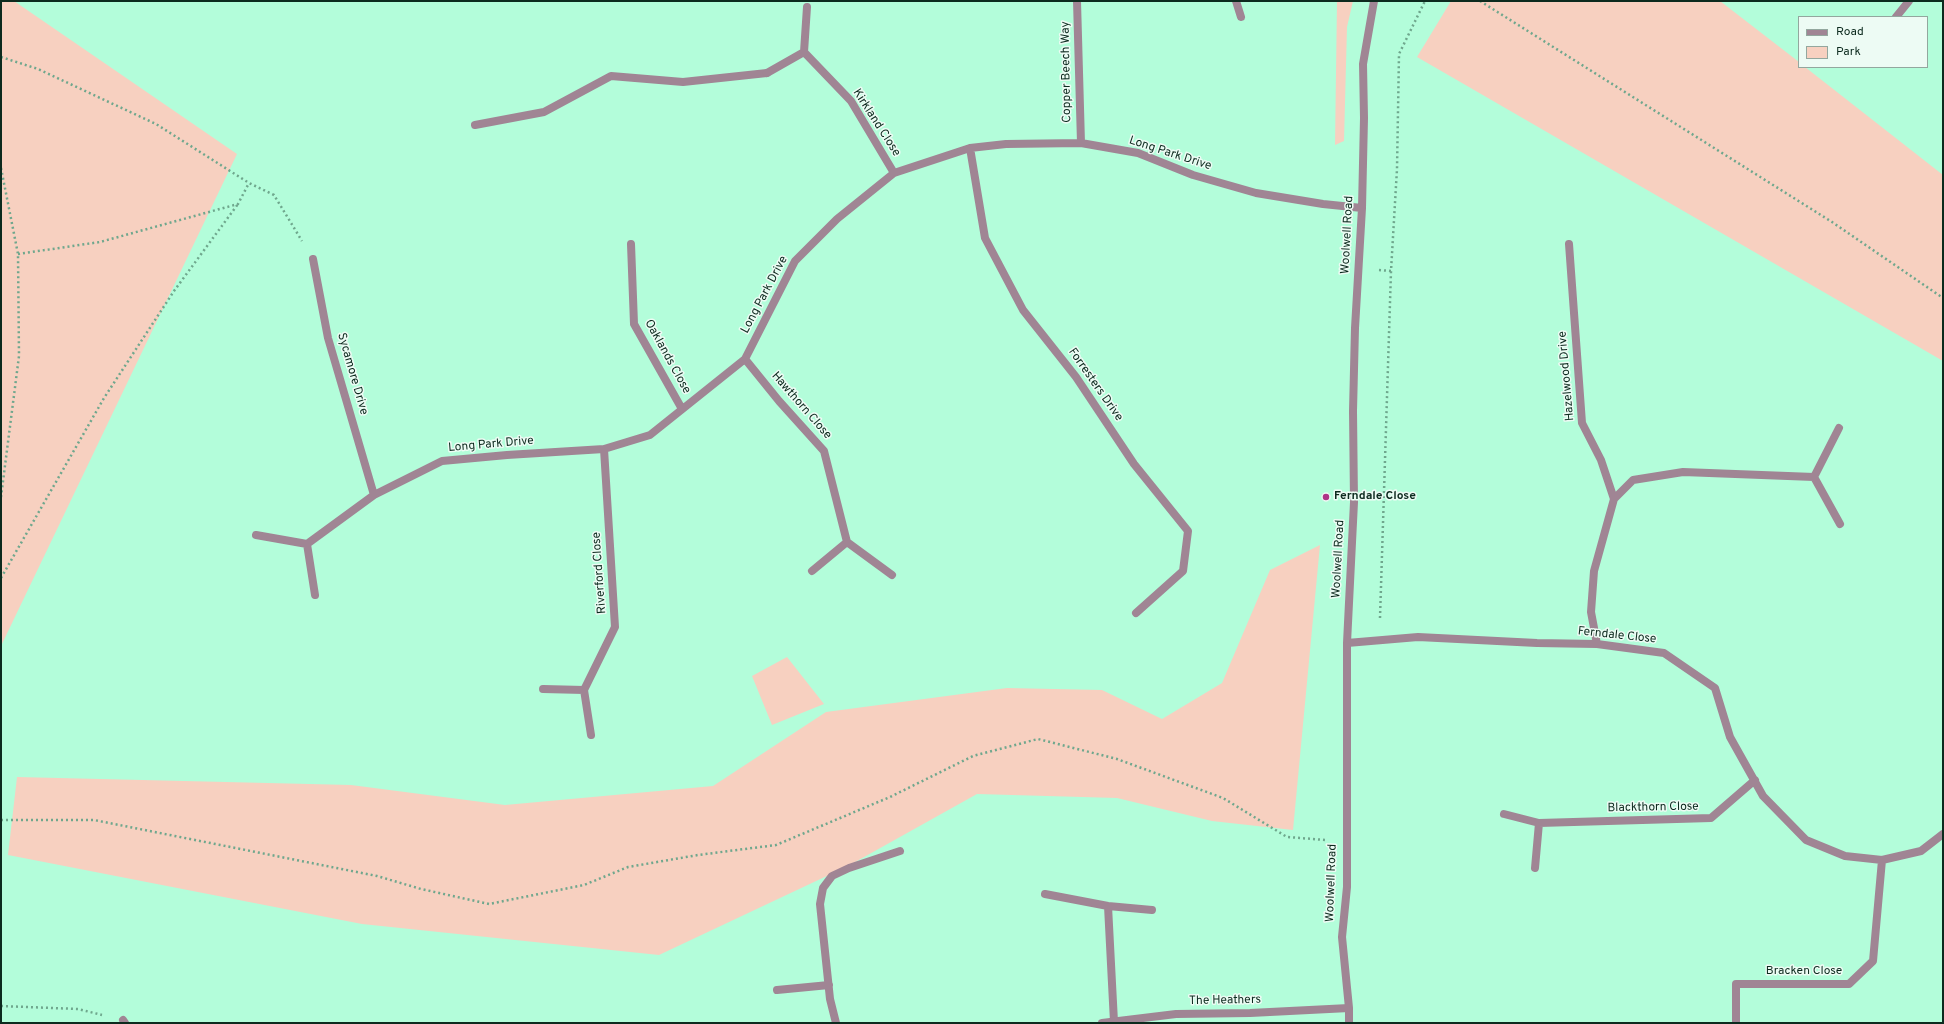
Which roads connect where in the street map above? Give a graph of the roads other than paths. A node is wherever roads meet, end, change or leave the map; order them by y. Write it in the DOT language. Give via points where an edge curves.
graph roads {
  1 [pos="1077,1"];
  2 [pos="1236,1"];
  3 [pos="1374,1"];
  4 [pos="1909,1"];
  5 [pos="807,7"];
  6 [pos="1897,16"];
  7 [pos="1241,17"];
  8 [pos="804,52"];
  9 [pos="475,125"];
  10 [pos="1081,143"];
  11 [pos="970,148"];
  12 [pos="894,173"];
  13 [pos="1362,208"];
  14 [pos="631,244"];
  15 [pos="1569,244"];
  16 [pos="313,259"];
  17 [pos="745,359"];
  18 [pos="682,409"];
  19 [pos="1838,428"];
  20 [pos="604,449"];
  21 [pos="1814,477"];
  22 [pos="374,495"];
  23 [pos="1614,499"];
  24 [pos="1840,524"];
  25 [pos="256,535"];
  26 [pos="847,542"];
  27 [pos="307,544"];
  28 [pos="812,571"];
  29 [pos="892,575"];
  30 [pos="315,595"];
  31 [pos="1136,613"];
  32 [pos="1347,643"];
  33 [pos="1597,644"];
  34 [pos="543,689"];
  35 [pos="584,690"];
  36 [pos="591,735"];
  37 [pos="1755,780"];
  38 [pos="1504,814"];
  39 [pos="1539,823"];
  40 [pos="1943,834"];
  41 [pos="900,852"];
  42 [pos="1882,860"];
  43 [pos="1536,868"];
  44 [pos="1045,894"];
  45 [pos="1108,906"];
  46 [pos="1152,910"];
  47 [pos="829,985"];
  48 [pos="777,990"];
  49 [pos="1349,1008"];
  50 [pos="1114,1022"];
  51 [pos="836,1023"];
  52 [pos="1102,1023"];
  53 [pos="1349,1023"];
  54 [pos="1736,1023"];
  1 -- 10 [label="street, Copper Beech Way"];
  2 -- 7 [label="street"];
  3 -- 13 [label="street, Woolwell Road" via="1362,64"];
  4 -- 6 [label="street"];
  5 -- 8 [label="street"];
  8 -- 9 [label="street" via="767,73 683,82 611,76 544,112"];
  8 -- 12 [label="street, Kirkland Close" via="851,102"];
  10 -- 11 [label="street, Long Park Drive" via="1006,144"];
  10 -- 13 [label="street, Long Park Drive" via="1138,153 1193,175 1256,193"];
  11 -- 12 [label="street, Long Park Drive"];
  11 -- 31 [label="street, Forresters Drive" via="985,238 1023,310 1076,376 1134,464 1188,531 1183,571"];
  12 -- 17 [label="street, Long Park Drive" via="836,219 795,261"];
  13 -- 32 [label="street, Woolwell Road" via="1353,411 1354,502"];
  14 -- 18 [label="street, Oaklands Close" via="634,324"];
  15 -- 23 [label="street, Hazelwood Drive" via="1582,423 1601,460"];
  16 -- 22 [label="street, Sycamore Drive" via="328,338"];
  17 -- 18 [label="street, Long Park Drive"];
  17 -- 26 [label="street, Hawthorn Close" via="824,451"];
  18 -- 20 [label="street, Long Park Drive" via="650,435"];
  19 -- 21 [label="street"];
  20 -- 22 [label="street, Long Park Drive" via="442,461"];
  20 -- 35 [label="street, Riverford Close" via="615,627"];
  21 -- 23 [label="street" via="1683,472 1633,480"];
  21 -- 24 [label="street"];
  22 -- 27 [label="street, Long Park Drive"];
  23 -- 33 [label="street" via="1594,571 1591,612"];
  25 -- 27 [label="street"];
  26 -- 28 [label="street"];
  26 -- 29 [label="street"];
  27 -- 30 [label="street"];
  32 -- 33 [label="street, Ferndale Close" via="1418,637"];
  32 -- 49 [label="street, Woolwell Road" via="1347,887 1342,937"];
  33 -- 37 [label="street, Ferndale Close" via="1664,653 1715,688 1730,738"];
  34 -- 35 [label="street"];
  35 -- 36 [label="street"];
  37 -- 39 [label="street, Blackthorn Close" via="1711,818"];
  37 -- 42 [label="street, Ferndale Close" via="1763,796 1806,840 1845,856"];
  38 -- 39 [label="street, Blackthorn Close"];
  39 -- 43 [label="street"];
  40 -- 42 [label="street, Ferndale Close" via="1922,851"];
  41 -- 47 [label="street" via="849,868 832,876 823,888 820,904"];
  42 -- 54 [label="street, Bracken Close" via="1873,960 1849,984 1736,984"];
  44 -- 45 [label="street"];
  45 -- 46 [label="street"];
  45 -- 50 [label="street"];
  47 -- 48 [label="street"];
  47 -- 51 [label="street"];
  49 -- 50 [label="street, The Heathers" via="1176,1014"];
  49 -- 53 [label="street, Woolwell Road"];
  50 -- 52 [label="street, The Heathers"];
}
